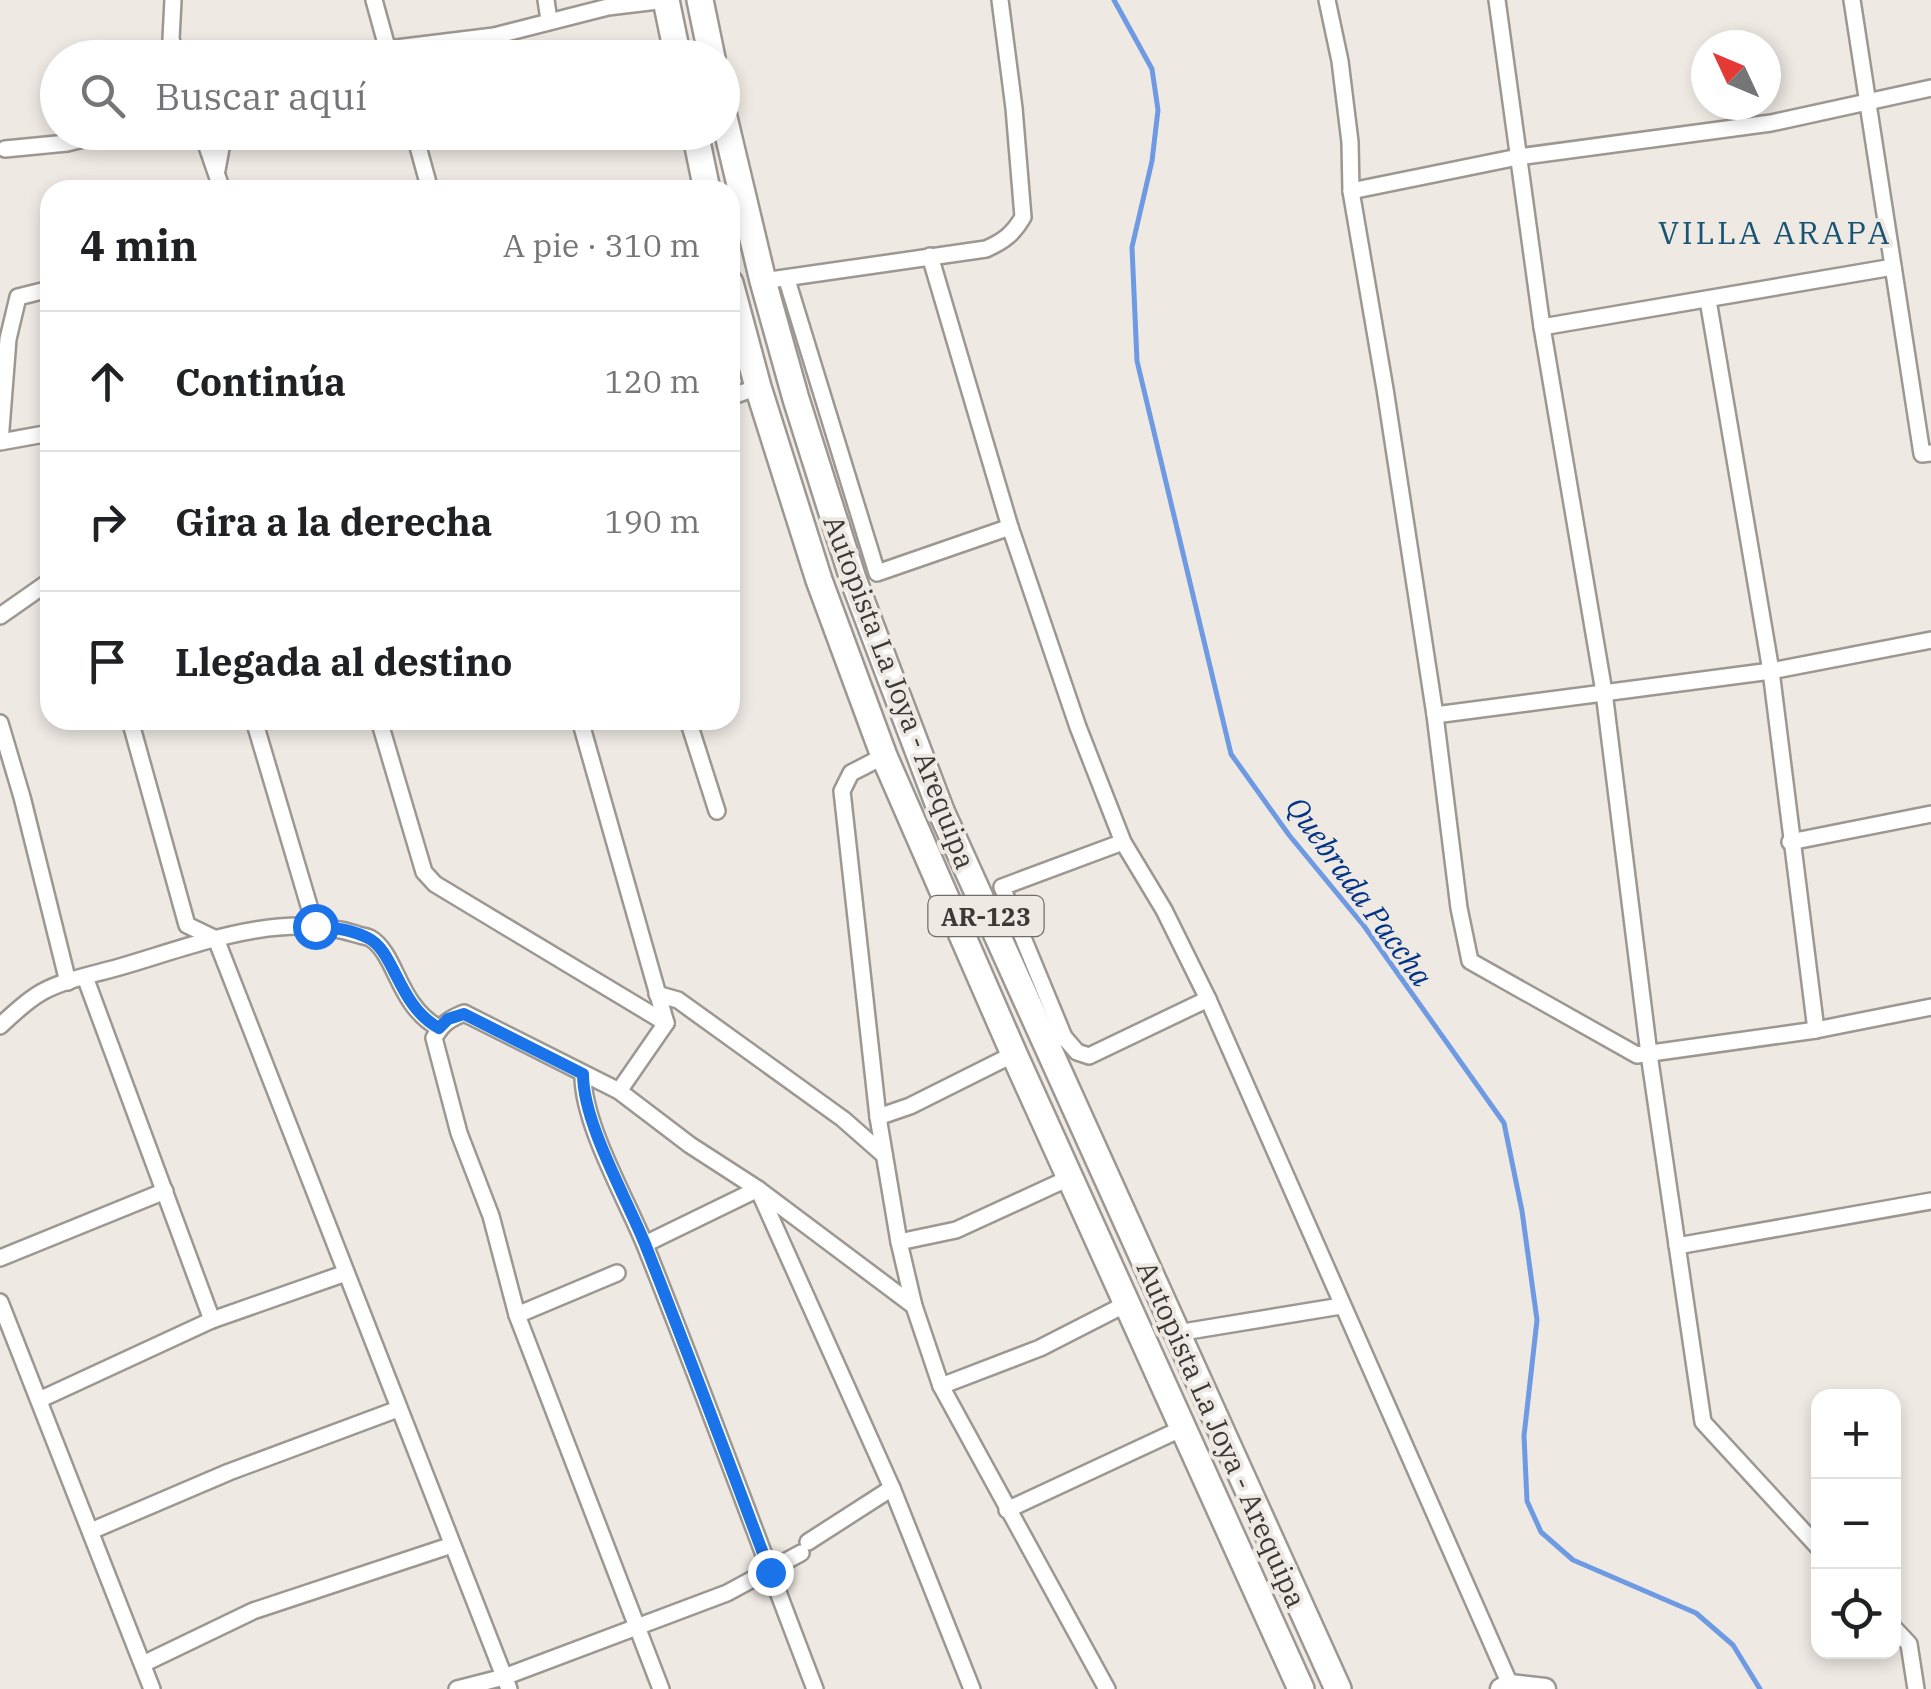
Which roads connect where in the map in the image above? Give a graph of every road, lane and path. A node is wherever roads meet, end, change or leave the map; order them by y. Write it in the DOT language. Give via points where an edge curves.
graph roads {
  1 [pos="173,0"];
  2 [pos="374,0"];
  3 [pos="546,0"];
  4 [pos="666,0"];
  5 [pos="700,0"];
  6 [pos="1000,0"];
  7 [pos="1327,0"];
  8 [pos="1497,0"];
  9 [pos="1852,0"];
  10 [pos="549,20"];
  11 [pos="171,40"];
  12 [pos="385,40"];
  13 [pos="469,40"];
  14 [pos="674,40"];
  15 [pos="708,40"];
  16 [pos="1931,88"];
  17 [pos="1866,101"];
  18 [pos="40,147"];
  19 [pos="4,150"];
  20 [pos="208,150"];
  21 [pos="221,150"];
  22 [pos="419,150"];
  23 [pos="699,150"];
  24 [pos="735,150"];
  25 [pos="1518,158"];
  26 [pos="218,180"];
  27 [pos="219,180"];
  28 [pos="427,180"];
  29 [pos="706,180"];
  30 [pos="1351,191"];
  31 [pos="930,256"];
  32 [pos="1893,267"];
  33 [pos="775,280"];
  34 [pos="40,292"];
  35 [pos="1708,300"];
  36 [pos="740,320"];
  37 [pos="1542,326"];
  38 [pos="758,387"];
  39 [pos="740,393"];
  40 [pos="40,435"];
  41 [pos="1931,453"];
  42 [pos="1010,526"];
  43 [pos="40,588"];
  44 [pos="0,616"];
  45 [pos="1931,640"];
  46 [pos="1772,671"];
  47 [pos="1604,692"];
  48 [pos="1435,714"];
  49 [pos="0,723"];
  50 [pos="133,730"];
  51 [pos="257,730"];
  52 [pos="382,730"];
  53 [pos="583,730"];
  54 [pos="691,730"];
  55 [pos="884,756"];
  56 [pos="717,811"];
  57 [pos="1931,814"];
  58 [pos="1123,842"];
  59 [pos="1790,842"];
  60 [pos="315,926"];
  61 [pos="216,939"];
  62 [pos="85,977"];
  63 [pos="68,982"];
  64 [pos="657,994"];
  65 [pos="1208,999"];
  66 [pos="1931,1007"];
  67 [pos="666,1024"];
  68 [pos="0,1026"];
  69 [pos="439,1028"];
  70 [pos="1816,1030"];
  71 [pos="1054,1040"];
  72 [pos="1014,1054"];
  73 [pos="1649,1054"];
  74 [pos="583,1074"];
  75 [pos="619,1091"];
  76 [pos="878,1118"];
  77 [pos="884,1156"];
  78 [pos="1069,1178"];
  79 [pos="758,1189"];
  80 [pos="165,1191"];
  81 [pos="1931,1201"];
  82 [pos="899,1242"];
  83 [pos="644,1244"];
  84 [pos="1677,1246"];
  85 [pos="0,1258"];
  86 [pos="346,1272"];
  87 [pos="617,1272"];
  88 [pos="0,1302"];
  89 [pos="1128,1303"];
  90 [pos="914,1306"];
  91 [pos="1340,1306"];
  92 [pos="517,1314"];
  93 [pos="212,1320"];
  94 [pos="1176,1333"];
  95 [pos="942,1386"];
  96 [pos="38,1400"];
  97 [pos="398,1410"];
  98 [pos="1183,1428"];
  99 [pos="892,1488"];
  100 [pos="1007,1510"];
  101 [pos="91,1532"];
  102 [pos="1811,1539"];
  103 [pos="452,1546"];
  104 [pos="770,1572"];
  105 [pos="638,1627"];
  106 [pos="1901,1635"];
  107 [pos="143,1664"];
  108 [pos="507,1683"];
  109 [pos="1508,1688"];
  110 [pos="152,1689"];
  111 [pos="458,1689"];
  112 [pos="662,1689"];
  113 [pos="815,1689"];
  114 [pos="972,1689"];
  115 [pos="1106,1689"];
  116 [pos="1301,1689"];
  117 [pos="1338,1689"];
  118 [pos="1545,1689"];
  119 [pos="1916,1689"];
  1 -- 11 [label="street"];
  2 -- 12 [label="street"];
  3 -- 10 [label="street"];
  4 -- 10 [label="street"];
  4 -- 14 [label="main road"];
  5 -- 15 [label="main road"];
  6 -- 31 [label="street" via="1022,216 1005,241"];
  7 -- 30 [label="street" via="1340,61"];
  8 -- 25 [label="street"];
  9 -- 17 [label="street"];
  10 -- 13 [label="street"];
  16 -- 17 [label="street"];
  17 -- 25 [label="street" via="1772,123"];
  17 -- 32 [label="street"];
  18 -- 19 [label="street"];
  20 -- 26 [label="street"];
  21 -- 27 [label="street"];
  22 -- 28 [label="street"];
  23 -- 29 [label="main road"];
  24 -- 33 [label="main road, Autopista La Joya - Arequipa / AR-123"];
  25 -- 30 [label="street"];
  25 -- 37 [label="street"];
  30 -- 48 [label="street"];
  31 -- 33 [label="street"];
  31 -- 42 [label="street"];
  32 -- 35 [label="street"];
  32 -- 41 [label="street" via="1922,454"];
  33 -- 42 [label="street" via="877,573"];
  33 -- 71 [label="main road, Autopista La Joya - Arequipa / AR-123" via="796,399 880,652 947,826"];
  34 -- 40 [label="street" via="18,297 0,442"];
  35 -- 37 [label="street"];
  35 -- 46 [label="street"];
  36 -- 38 [label="main road, Autopista La Joya - Arequipa / AR-123"];
  37 -- 47 [label="street"];
  38 -- 39 [label="street"];
  38 -- 55 [label="main road, Autopista La Joya - Arequipa / AR-123"];
  42 -- 58 [label="street"];
  43 -- 44 [label="street"];
  45 -- 46 [label="street"];
  46 -- 47 [label="street"];
  46 -- 59 [label="street"];
  47 -- 48 [label="street"];
  47 -- 73 [label="street"];
  48 -- 73 [label="street" via="1470,960 1637,1055"];
  49 -- 63 [label="street"];
  50 -- 61 [label="street" via="187,925"];
  51 -- 60 [label="street"];
  52 -- 67 [label="street" via="424,872 434,884"];
  53 -- 64 [label="street"];
  54 -- 56 [label="street"];
  55 -- 72 [label="main road, Autopista La Joya - Arequipa / AR-123"];
  55 -- 76 [label="street" via="850,773 842,791"];
  57 -- 59 [label="street"];
  58 -- 65 [label="street"];
  58 -- 71 [label="street" via="1002,887"];
  59 -- 70 [label="street"];
  60 -- 61 [label="street"];
  60 -- 69 [label="street" via="370,938 412,1007"];
  61 -- 62 [label="street"];
  61 -- 86 [label="street"];
  62 -- 63 [label="street"];
  62 -- 80 [label="street"];
  63 -- 68 [label="street"];
  64 -- 67 [label="street"];
  64 -- 77 [label="street" via="678,1000"];
  65 -- 71 [label="street" via="1089,1056"];
  65 -- 91 [label="street"];
  66 -- 70 [label="street"];
  67 -- 75 [label="street"];
  69 -- 74 [label="street" via="464,1014"];
  69 -- 92 [label="street" via="434,1038 459,1133 491,1216"];
  70 -- 73 [label="street"];
  71 -- 94 [label="main road, Autopista La Joya - Arequipa / AR-123"];
  72 -- 76 [label="street"];
  72 -- 78 [label="main road, Autopista La Joya - Arequipa / AR-123"];
  73 -- 84 [label="street"];
  74 -- 75 [label="street"];
  74 -- 83 [label="street" via="583,1095"];
  75 -- 79 [label="street"];
  76 -- 77 [label="street"];
  77 -- 82 [label="street"];
  78 -- 82 [label="street" via="956,1230"];
  78 -- 89 [label="main road, Autopista La Joya - Arequipa / AR-123"];
  79 -- 83 [label="street"];
  79 -- 90 [label="street"];
  79 -- 99 [label="street"];
  80 -- 85 [label="street"];
  80 -- 93 [label="street"];
  81 -- 84 [label="street"];
  82 -- 90 [label="street"];
  83 -- 104 [label="street"];
  84 -- 102 [label="street" via="1703,1422"];
  86 -- 93 [label="street"];
  86 -- 97 [label="street"];
  87 -- 92 [label="street"];
  88 -- 96 [label="street"];
  89 -- 95 [label="street" via="1040,1348"];
  89 -- 98 [label="main road, Autopista La Joya - Arequipa / AR-123"];
  90 -- 95 [label="street"];
  91 -- 94 [label="street"];
  91 -- 109 [label="street"];
  92 -- 105 [label="street"];
  93 -- 96 [label="street"];
  94 -- 117 [label="main road, Autopista La Joya - Arequipa / AR-123"];
  95 -- 100 [label="street"];
  96 -- 101 [label="street"];
  97 -- 101 [label="street"];
  97 -- 103 [label="street"];
  98 -- 100 [label="street"];
  98 -- 116 [label="main road, Autopista La Joya - Arequipa / AR-123"];
  99 -- 104 [label="street"];
  99 -- 114 [label="street"];
  100 -- 115 [label="street"];
  101 -- 107 [label="street"];
  103 -- 107 [label="street" via="252,1611"];
  103 -- 108 [label="street"];
  104 -- 105 [label="street"];
  104 -- 113 [label="street"];
  105 -- 108 [label="street"];
  105 -- 112 [label="street"];
  106 -- 119 [label="street" via="1909,1644"];
  107 -- 110 [label="street"];
  108 -- 111 [label="street"];
  109 -- 118 [label="street"];
}
